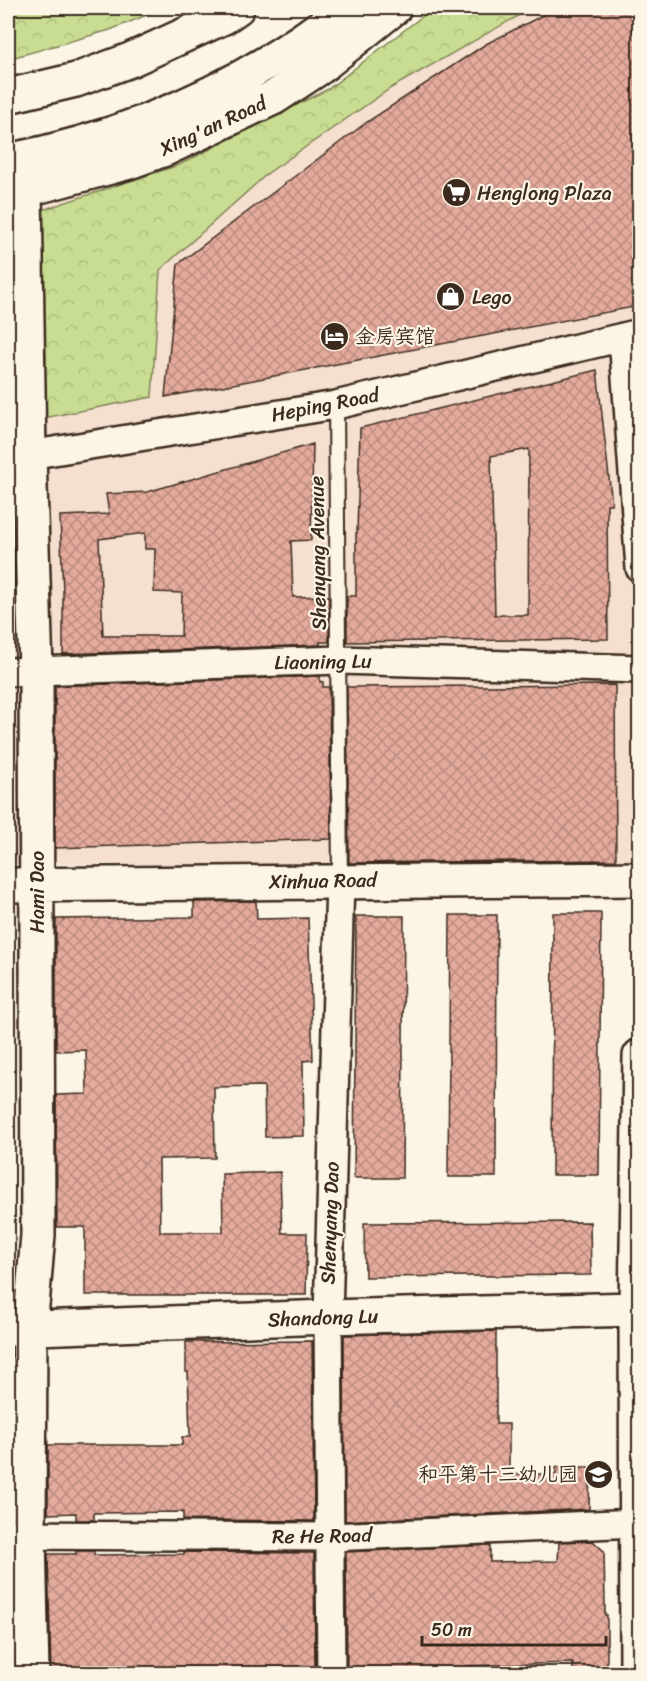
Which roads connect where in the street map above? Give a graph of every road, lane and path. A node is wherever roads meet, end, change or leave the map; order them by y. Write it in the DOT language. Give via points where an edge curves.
graph roads {
  1 [pos="237,8"];
  2 [pos="346,8"];
  3 [pos="388,9"];
  4 [pos="8,96"];
  5 [pos="13,180"];
  6 [pos="631,335"];
  7 [pos="336,405"];
  8 [pos="18,455"];
  9 [pos="639,568"];
  10 [pos="339,660"];
  11 [pos="639,669"];
  12 [pos="22,671"];
  13 [pos="639,879"];
  14 [pos="340,881"];
  15 [pos="22,885"];
  16 [pos="639,1056"];
  17 [pos="638,1309"];
  18 [pos="327,1317"];
  19 [pos="19,1329"];
  20 [pos="636,1523"];
  21 [pos="18,1535"];
  22 [pos="331,1537"];
  23 [pos="32,1674"];
  24 [pos="332,1674"];
  25 [pos="637,1674"];
  1 -- 4 [label="street" via="130,60 76,80"];
  2 -- 5 [label="street, Xing'an Road" via="282,53 192,103 98,140"];
  3 -- 5 [label="street, Xing'an Road" via="319,68 275,97 175,144 129,162"];
  5 -- 8 [label="street, Hami Dao"];
  6 -- 7 [label="street, Heping Road"];
  6 -- 9 [label="street"];
  7 -- 8 [label="street, Heping Road"];
  7 -- 10 [label="lane, Shenyang Avenue"];
  8 -- 12 [label="street, Hami Dao"];
  10 -- 11 [label="street, Liaoning Lu"];
  10 -- 12 [label="street, Liaoning Lu"];
  10 -- 14 [label="lane, Shenyang Avenue"];
  12 -- 15 [label="street, Hami Dao"];
  13 -- 14 [label="street, Xinhua Road"];
  14 -- 15 [label="street, Xinhua Road"];
  14 -- 18 [label="street, Shenyang Dao"];
  15 -- 19 [label="street, Hami Dao" via="38,1235"];
  16 -- 17 [label="street"];
  17 -- 18 [label="street, Shandong Lu"];
  17 -- 20 [label="street"];
  18 -- 19 [label="street, Shandong Lu"];
  18 -- 22 [label="street, Shenyang Dao"];
  19 -- 21 [label="street, Hami Dao"];
  20 -- 22 [label="street, Re He Road"];
  20 -- 25 [label="street"];
  21 -- 22 [label="street, Re He Road"];
  21 -- 23 [label="street, Hami Dao"];
  22 -- 24 [label="street, Shenyang Dao"];
}
